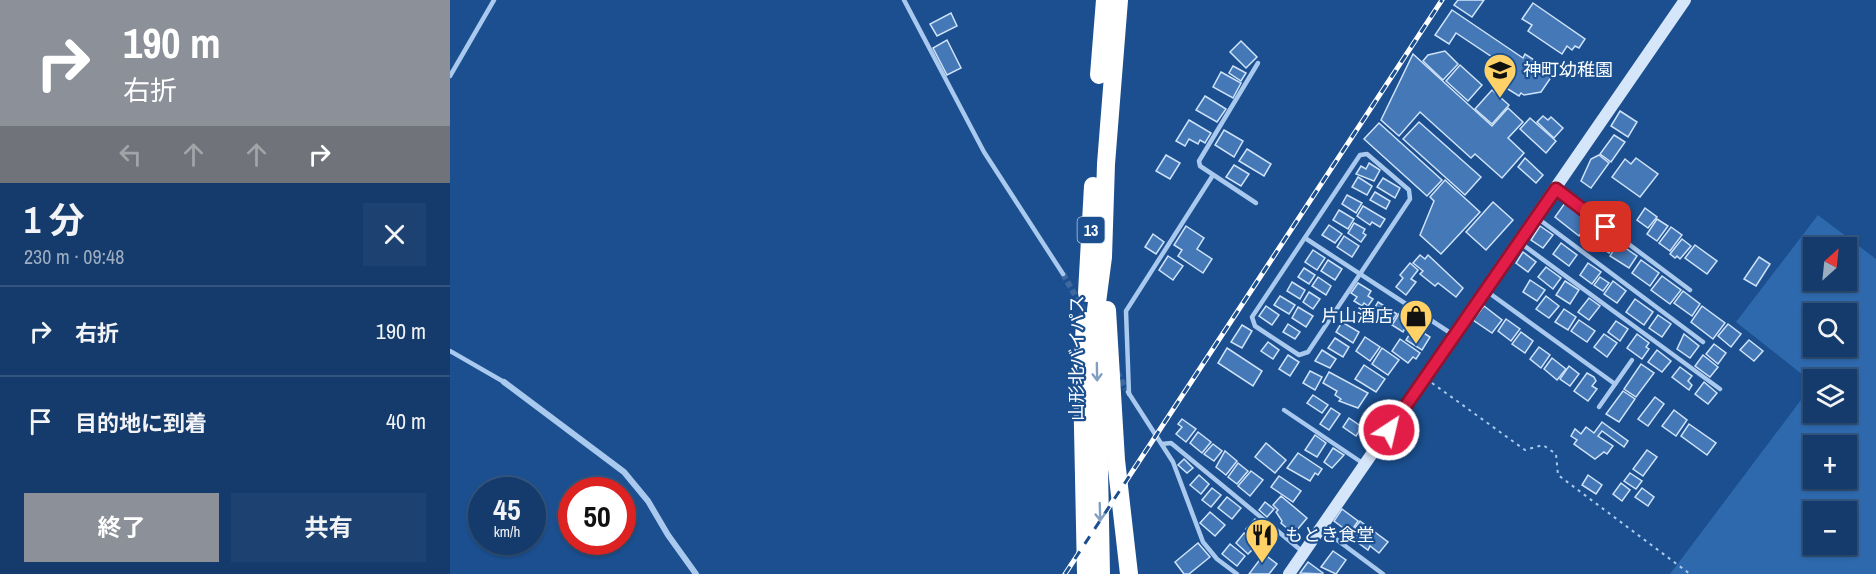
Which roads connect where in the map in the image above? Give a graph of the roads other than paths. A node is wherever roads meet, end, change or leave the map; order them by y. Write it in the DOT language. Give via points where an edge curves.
graph roads {
  1 [pos="494,0"];
  2 [pos="904,0"];
  3 [pos="1119,0"];
  4 [pos="1685,0"];
  5 [pos="1103,4"];
  6 [pos="1258,63"];
  7 [pos="450,76"];
  8 [pos="1213,176"];
  9 [pos="1556,189"];
  10 [pos="1256,203"];
  11 [pos="1536,217"];
  12 [pos="1305,238"];
  13 [pos="1518,242"];
  14 [pos="1096,256"];
  15 [pos="1064,274"];
  16 [pos="1360,274"];
  17 [pos="1485,290"];
  18 [pos="1690,290"];
  19 [pos="1454,336"];
  20 [pos="1703,342"];
  21 [pos="450,351"];
  22 [pos="1632,360"];
  23 [pos="504,382"];
  24 [pos="1615,384"];
  25 [pos="1720,389"];
  26 [pos="1599,407"];
  27 [pos="1284,410"];
  28 [pos="1162,444"];
  29 [pos="1365,464"];
  30 [pos="1321,528"];
  31 [pos="1304,553"];
  32 [pos="1086,568"];
  33 [pos="1128,569"];
  34 [pos="696,574"];
  35 [pos="1237,574"];
  36 [pos="1289,574"];
  37 [pos="1383,574"];
  1 -- 7 [label="lane"];
  2 -- 15 [label="lane" via="984,152"];
  3 -- 14 [label="highway, 山形北バイパス / 13"];
  4 -- 9 [label="main road"];
  5 -- 14 [label="highway, 山形北バイパス / 13"];
  6 -- 8 [label="lane" via="1199,161"];
  8 -- 10 [label="lane"];
  8 -- 28 [label="lane" via="1126,311 1128,392"];
  9 -- 11 [label="main road"];
  9 -- 18 [label="lane"];
  11 -- 13 [label="main road"];
  11 -- 20 [label="lane"];
  12 -- 16 [label="lane"];
  12 -- 16 [label="lane" via="1252,317 1255,326 1299,355 1308,352"];
  12 -- 16 [label="lane" via="1360,155 1367,154 1409,190 1410,199"];
  13 -- 17 [label="main road"];
  13 -- 25 [label="lane"];
  14 -- 32 [label="highway, 山形北バイパス / 13"];
  14 -- 32 [label="highway" via="1074,347 1072,469"];
  14 -- 33 [label="highway"];
  16 -- 19 [label="lane"];
  17 -- 19 [label="main road"];
  17 -- 24 [label="lane"];
  19 -- 29 [label="main road"];
  21 -- 23 [label="lane"];
  22 -- 24 [label="lane"];
  23 -- 34 [label="street" via="624,472"];
  24 -- 26 [label="lane"];
  27 -- 29 [label="lane"];
  28 -- 31 [label="lane" via="1171,443"];
  28 -- 35 [label="lane" via="1173,462 1203,542"];
  29 -- 30 [label="main road"];
  30 -- 31 [label="main road"];
  30 -- 37 [label="lane"];
  31 -- 36 [label="main road"];
}
